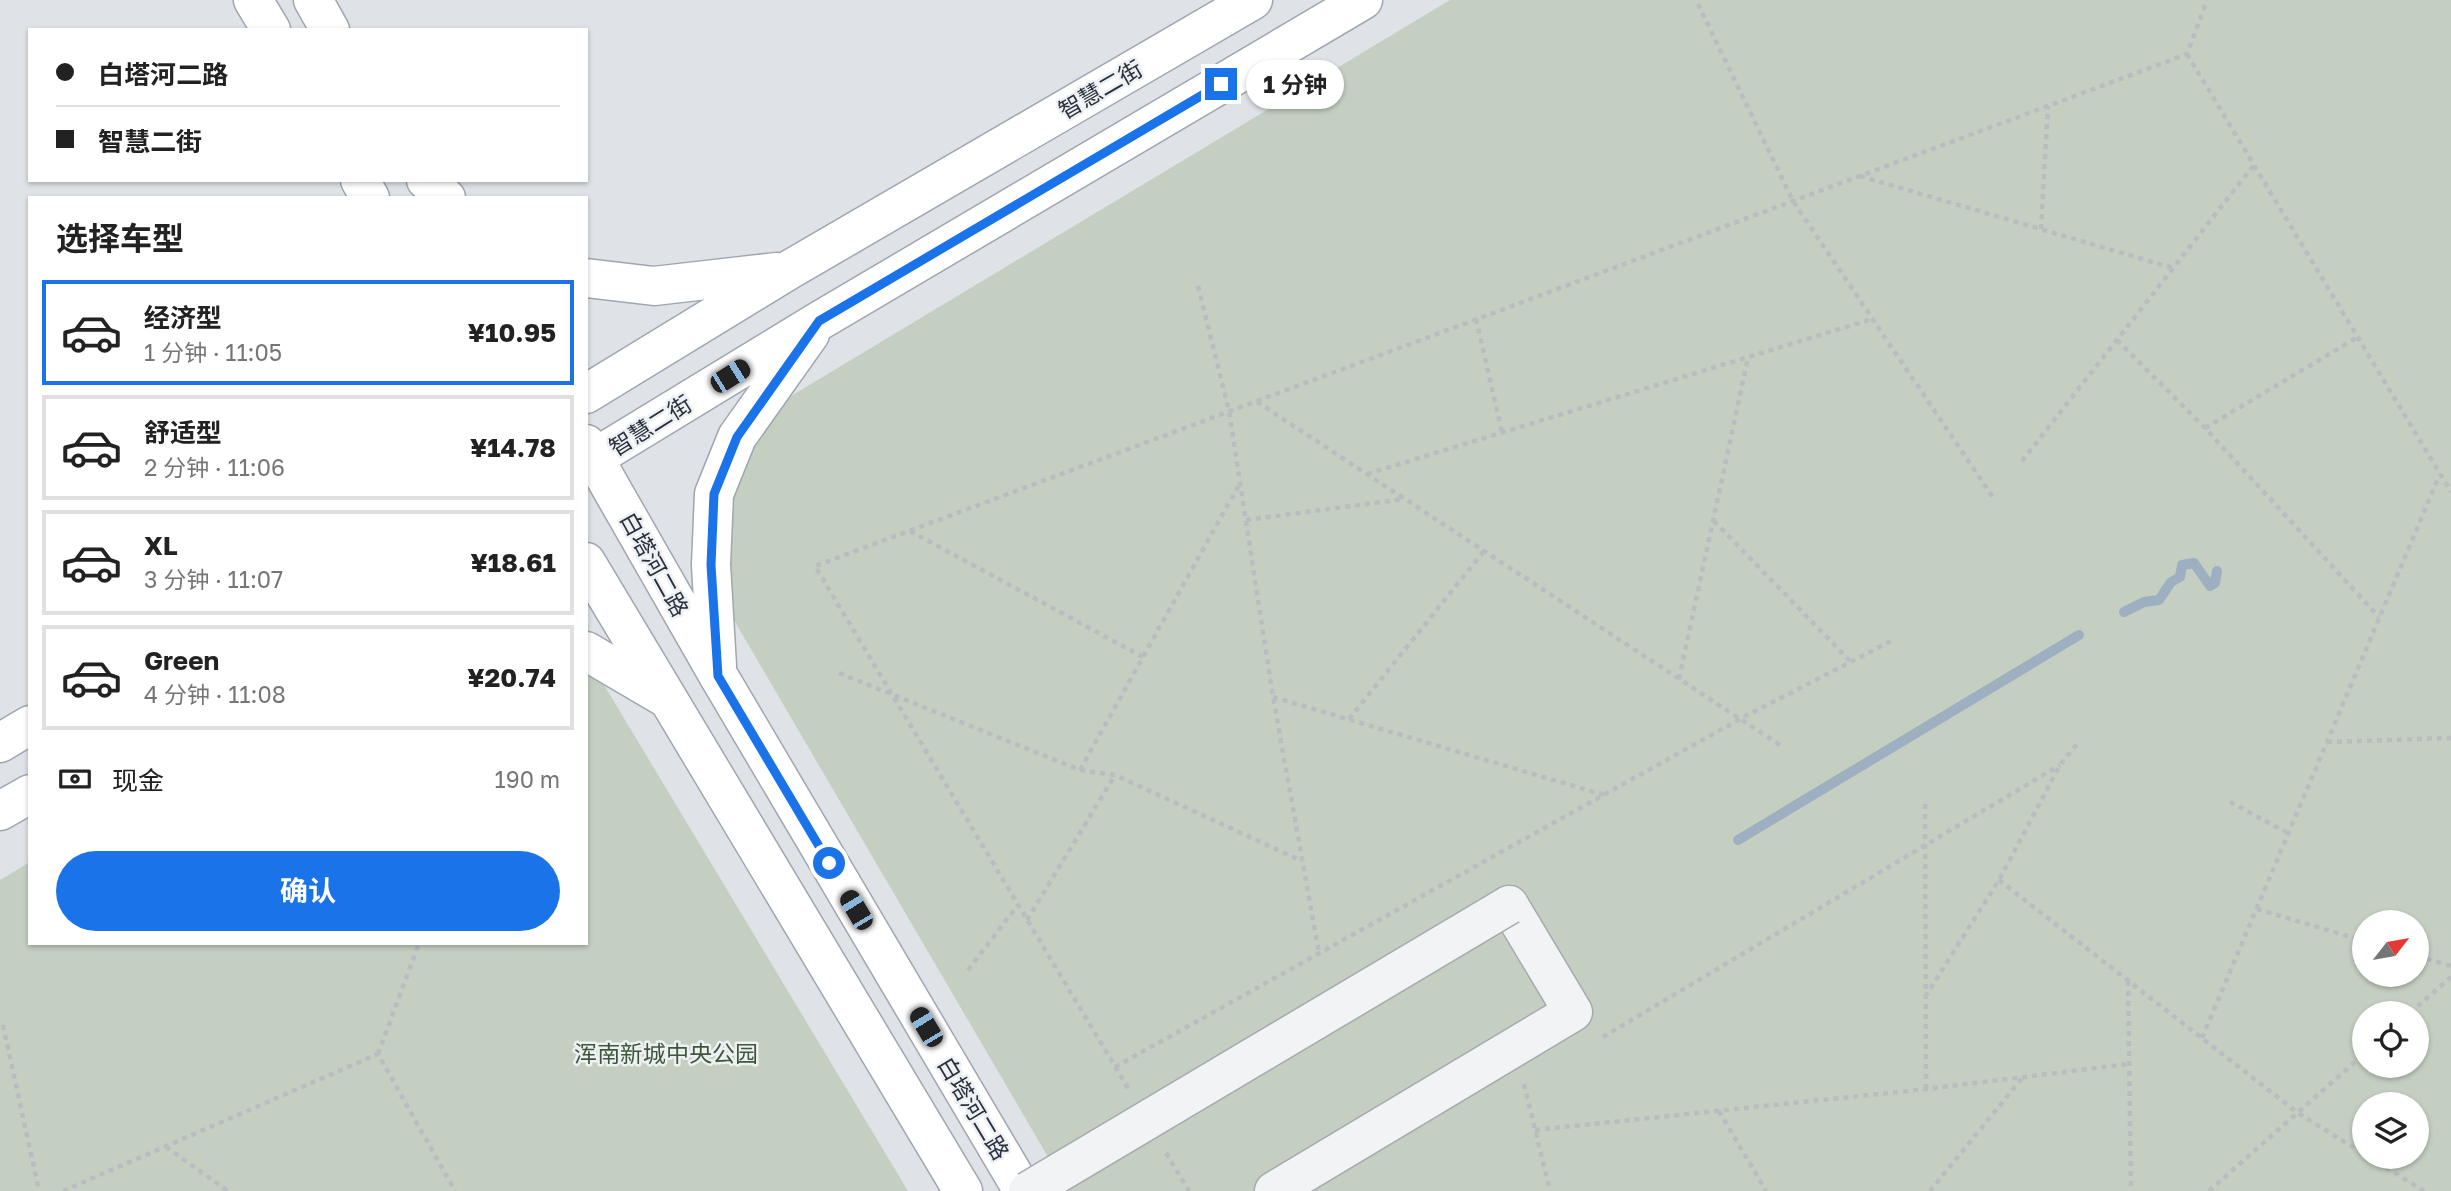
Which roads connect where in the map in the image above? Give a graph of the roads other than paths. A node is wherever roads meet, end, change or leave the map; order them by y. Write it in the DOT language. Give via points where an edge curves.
graph roads {
  1 [pos="253,0"];
  2 [pos="313,0"];
  3 [pos="1253,0"];
  4 [pos="1363,0"];
  5 [pos="270,28"];
  6 [pos="329,28"];
  7 [pos="428,182"];
  8 [pos="444,196"];
  9 [pos="789,270"];
  10 [pos="588,278"];
  11 [pos="819,321"];
  12 [pos="588,393"];
  13 [pos="589,455"];
  14 [pos="588,565"];
  15 [pos="588,652"];
  16 [pos="718,676"];
  17 [pos="669,700"];
  18 [pos="28,726"];
  19 [pos="0,743"];
  20 [pos="28,795"];
  21 [pos="0,811"];
  22 [pos="963,1191"];
  23 [pos="1025,1191"];
  24 [pos="1275,1191"];
  1 -- 5 [label="main road"];
  2 -- 6 [label="main road"];
  3 -- 9 [label="main road, 智慧二街"];
  4 -- 11 [label="main road, 智慧二街"];
  7 -- 8 [label="main road"];
  9 -- 10 [label="main road" via="653,286"];
  9 -- 12 [label="main road, 智慧二街"];
  11 -- 13 [label="main road, 智慧二街"];
  11 -- 16 [label="main road" via="737,437 714,494 711,565"];
  13 -- 16 [label="main road, 白塔河二路"];
  14 -- 17 [label="main road"];
  15 -- 17 [label="main road"];
  16 -- 23 [label="main road, 白塔河二路"];
  17 -- 22 [label="main road"];
  18 -- 19 [label="main road"];
  20 -- 21 [label="main road"];
  23 -- 24 [label="street, bridge" via="1509,905 1573,1012"];
}
